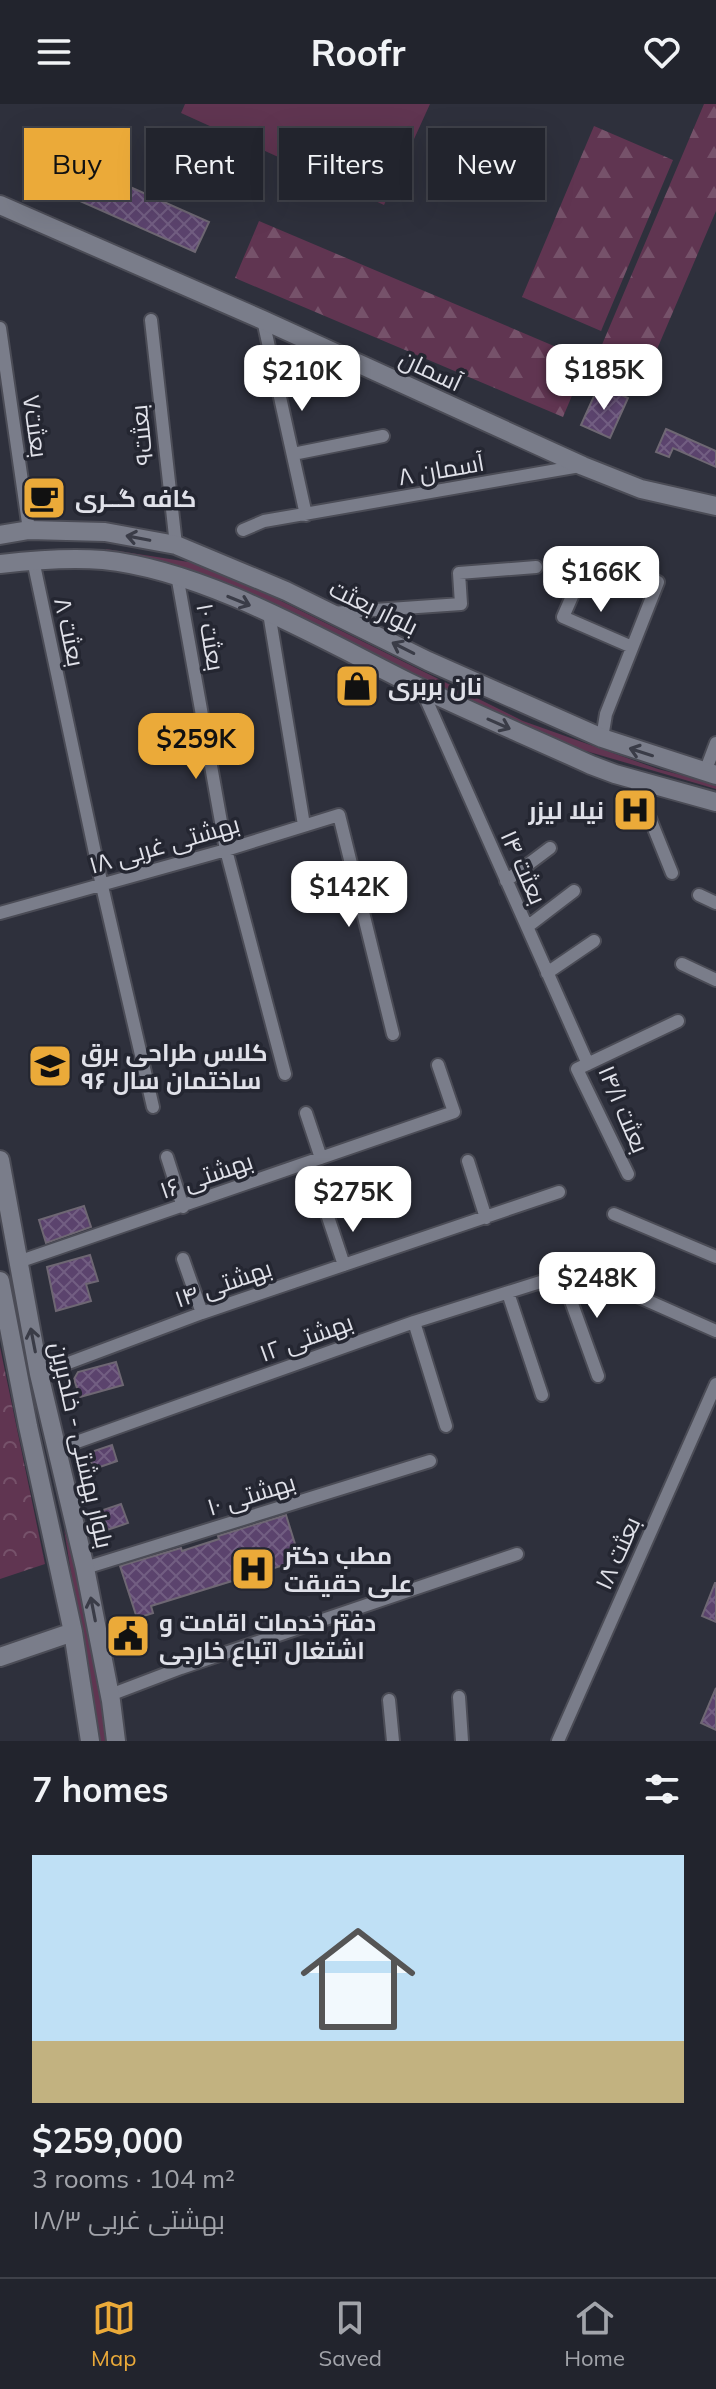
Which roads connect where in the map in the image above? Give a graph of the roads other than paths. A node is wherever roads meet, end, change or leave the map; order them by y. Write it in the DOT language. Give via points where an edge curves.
graph roads {
  1 [pos="0,205"];
  2 [pos="151,320"];
  3 [pos="263,320"];
  4 [pos="0,328"];
  5 [pos="383,436"];
  6 [pos="293,454"];
  7 [pos="583,466"];
  8 [pos="716,506"];
  9 [pos="306,515"];
  10 [pos="29,530"];
  11 [pos="243,530"];
  12 [pos="100,531"];
  13 [pos="0,535"];
  14 [pos="176,545"];
  15 [pos="33,560"];
  16 [pos="98,560"];
  17 [pos="0,564"];
  18 [pos="616,565"];
  19 [pos="536,567"];
  20 [pos="177,575"];
  21 [pos="580,578"];
  22 [pos="269,613"];
  23 [pos="332,613"];
  24 [pos="632,647"];
  25 [pos="421,688"];
  26 [pos="602,738"];
  27 [pos="716,743"];
  28 [pos="591,765"];
  29 [pos="710,773"];
  30 [pos="634,779"];
  31 [pos="716,802"];
  32 [pos="304,825"];
  33 [pos="550,848"];
  34 [pos="226,850"];
  35 [pos="672,873"];
  36 [pos="506,881"];
  37 [pos="102,886"];
  38 [pos="574,891"];
  39 [pos="699,895"];
  40 [pos="716,903"];
  41 [pos="0,913"];
  42 [pos="527,927"];
  43 [pos="594,941"];
  44 [pos="682,964"];
  45 [pos="547,973"];
  46 [pos="716,980"];
  47 [pos="678,1021"];
  48 [pos="393,1034"];
  49 [pos="588,1064"];
  50 [pos="438,1065"];
  51 [pos="285,1074"];
  52 [pos="153,1107"];
  53 [pos="306,1113"];
  54 [pos="167,1157"];
  55 [pos="321,1158"];
  56 [pos="0,1160"];
  57 [pos="468,1161"];
  58 [pos="628,1174"];
  59 [pos="559,1192"];
  60 [pos="183,1207"];
  61 [pos="327,1214"];
  62 [pos="614,1214"];
  63 [pos="486,1218"];
  64 [pos="716,1257"];
  65 [pos="183,1259"];
  66 [pos="18,1262"];
  67 [pos="344,1265"];
  68 [pos="0,1281"];
  69 [pos="612,1285"];
  70 [pos="508,1293"];
  71 [pos="202,1313"];
  72 [pos="414,1322"];
  73 [pos="716,1331"];
  74 [pos="39,1374"];
  75 [pos="598,1376"];
  76 [pos="716,1384"];
  77 [pos="542,1395"];
  78 [pos="446,1426"];
  79 [pos="57,1449"];
  80 [pos="430,1461"];
  81 [pos="68,1498"];
  82 [pos="44,1505"];
  83 [pos="517,1554"];
  84 [pos="85,1568"];
  85 [pos="73,1632"];
  86 [pos="0,1657"];
  87 [pos="110,1695"];
  88 [pos="459,1697"];
  89 [pos="389,1700"];
  90 [pos="90,1741"];
  91 [pos="116,1741"];
  92 [pos="393,1741"];
  93 [pos="462,1741"];
  94 [pos="558,1741"];
  1 -- 3 [label="main road, آسمان"];
  2 -- 14 [label="street, بعثت۹"];
  3 -- 6 [label="street"];
  3 -- 7 [label="main road, آسمان"];
  4 -- 10 [label="street, بعثت۷"];
  5 -- 6 [label="street"];
  6 -- 9 [label="street"];
  7 -- 8 [label="main road, آسمان" via="641,489"];
  7 -- 9 [label="street, ۸ آسمان"];
  9 -- 11 [label="street, ۸ آسمان"];
  10 -- 12 [label="main road, بلوار بعثت"];
  10 -- 13 [label="main road, بلوار بعثت"];
  14 -- 12 [label="main road, بلوار بعثت, one-way"];
  12 -- 16 [label="main road"];
  14 -- 23 [label="main road, بلوار بعثت"];
  15 -- 16 [label="main road"];
  15 -- 17 [label="main road"];
  15 -- 37 [label="street, ۸ بعثت"];
  16 -- 20 [label="main road"];
  18 -- 24 [label="street" via="658,582"];
  19 -- 23 [label="street" via="459,573 461,604"];
  20 -- 22 [label="main road, one-way"];
  20 -- 34 [label="street, ۱۰ بعثت"];
  21 -- 24 [label="street" via="563,617"];
  22 -- 25 [label="main road"];
  22 -- 32 [label="street"];
  26 -- 23 [label="main road, بلوار بعثت, one-way"];
  24 -- 26 [label="street"];
  25 -- 28 [label="main road, one-way"];
  25 -- 36 [label="street, بعثت ۱۴"];
  26 -- 28 [label="main road"];
  29 -- 26 [label="main road, بلوار بعثت, one-way"];
  27 -- 29 [label="street"];
  28 -- 30 [label="main road"];
  30 -- 31 [label="main road"];
  30 -- 35 [label="street"];
  32 -- 34 [label="street, بهشتی غربی ۱۸"];
  32 -- 48 [label="street, بهشتی غربی ۱۸" via="339,815"];
  33 -- 36 [label="street"];
  34 -- 37 [label="street, بهشتی غربی ۱۸"];
  34 -- 51 [label="street, ۱۰ بعثت"];
  36 -- 42 [label="street, بعثت ۱۴"];
  37 -- 41 [label="street, بهشتی غربی ۱۸"];
  37 -- 52 [label="street, ۸ بعثت"];
  38 -- 42 [label="street"];
  39 -- 40 [label="street"];
  42 -- 45 [label="street, بعثت ۱۴"];
  43 -- 45 [label="street"];
  44 -- 46 [label="street"];
  45 -- 49 [label="street, بعثت ۱۴"];
  47 -- 49 [label="street"];
  49 -- 58 [label="street, ۱۴/۱ بعثت" via="577,1069"];
  50 -- 55 [label="street, ۱۶ بهشتی" via="454,1112"];
  53 -- 55 [label="street"];
  54 -- 60 [label="street"];
  55 -- 60 [label="street, ۱۶ بهشتی"];
  56 -- 66 [label="main road, بلوار بهشتی - خلدبرین"];
  57 -- 63 [label="street"];
  59 -- 63 [label="street, ۱۴ بهشتی"];
  60 -- 66 [label="street, ۱۶ بهشتی"];
  61 -- 67 [label="street"];
  62 -- 64 [label="street"];
  63 -- 67 [label="street, ۱۴ بهشتی"];
  65 -- 71 [label="street"];
  74 -- 66 [label="main road, بلوار بهشتی - خلدبرین, one-way"];
  67 -- 71 [label="street, ۱۴ بهشتی"];
  68 -- 82 [label="main road, بلوار بهشتی - خلدبرین"];
  69 -- 73 [label="street"];
  70 -- 72 [label="street, ۱۲ بهشتی"];
  70 -- 75 [label="street, ۱۲ بهشتی" via="567,1274"];
  70 -- 77 [label="street"];
  71 -- 74 [label="street, ۱۴ بهشتی"];
  72 -- 78 [label="street"];
  72 -- 79 [label="street, ۱۲ بهشتی"];
  74 -- 79 [label="main road, بلوار بهشتی - خلدبرین"];
  76 -- 94 [label="street, بعثت ۱۸"];
  79 -- 81 [label="main road, بلوار بهشتی - خلدبرین"];
  80 -- 84 [label="street, ۱۰ بهشتی"];
  81 -- 82 [label="main road"];
  81 -- 84 [label="main road, بلوار بهشتی - خلدبرین"];
  82 -- 85 [label="main road, بلوار بهشتی - خلدبرین"];
  83 -- 87 [label="street"];
  87 -- 84 [label="main road, بلوار بهشتی - خلدبرین, one-way"];
  85 -- 86 [label="main road"];
  85 -- 90 [label="main road, بلوار بهشتی - خلدبرین"];
  87 -- 91 [label="main road, بلوار بهشتی - خلدبرین"];
  88 -- 93 [label="street"];
  89 -- 92 [label="street"];
}
